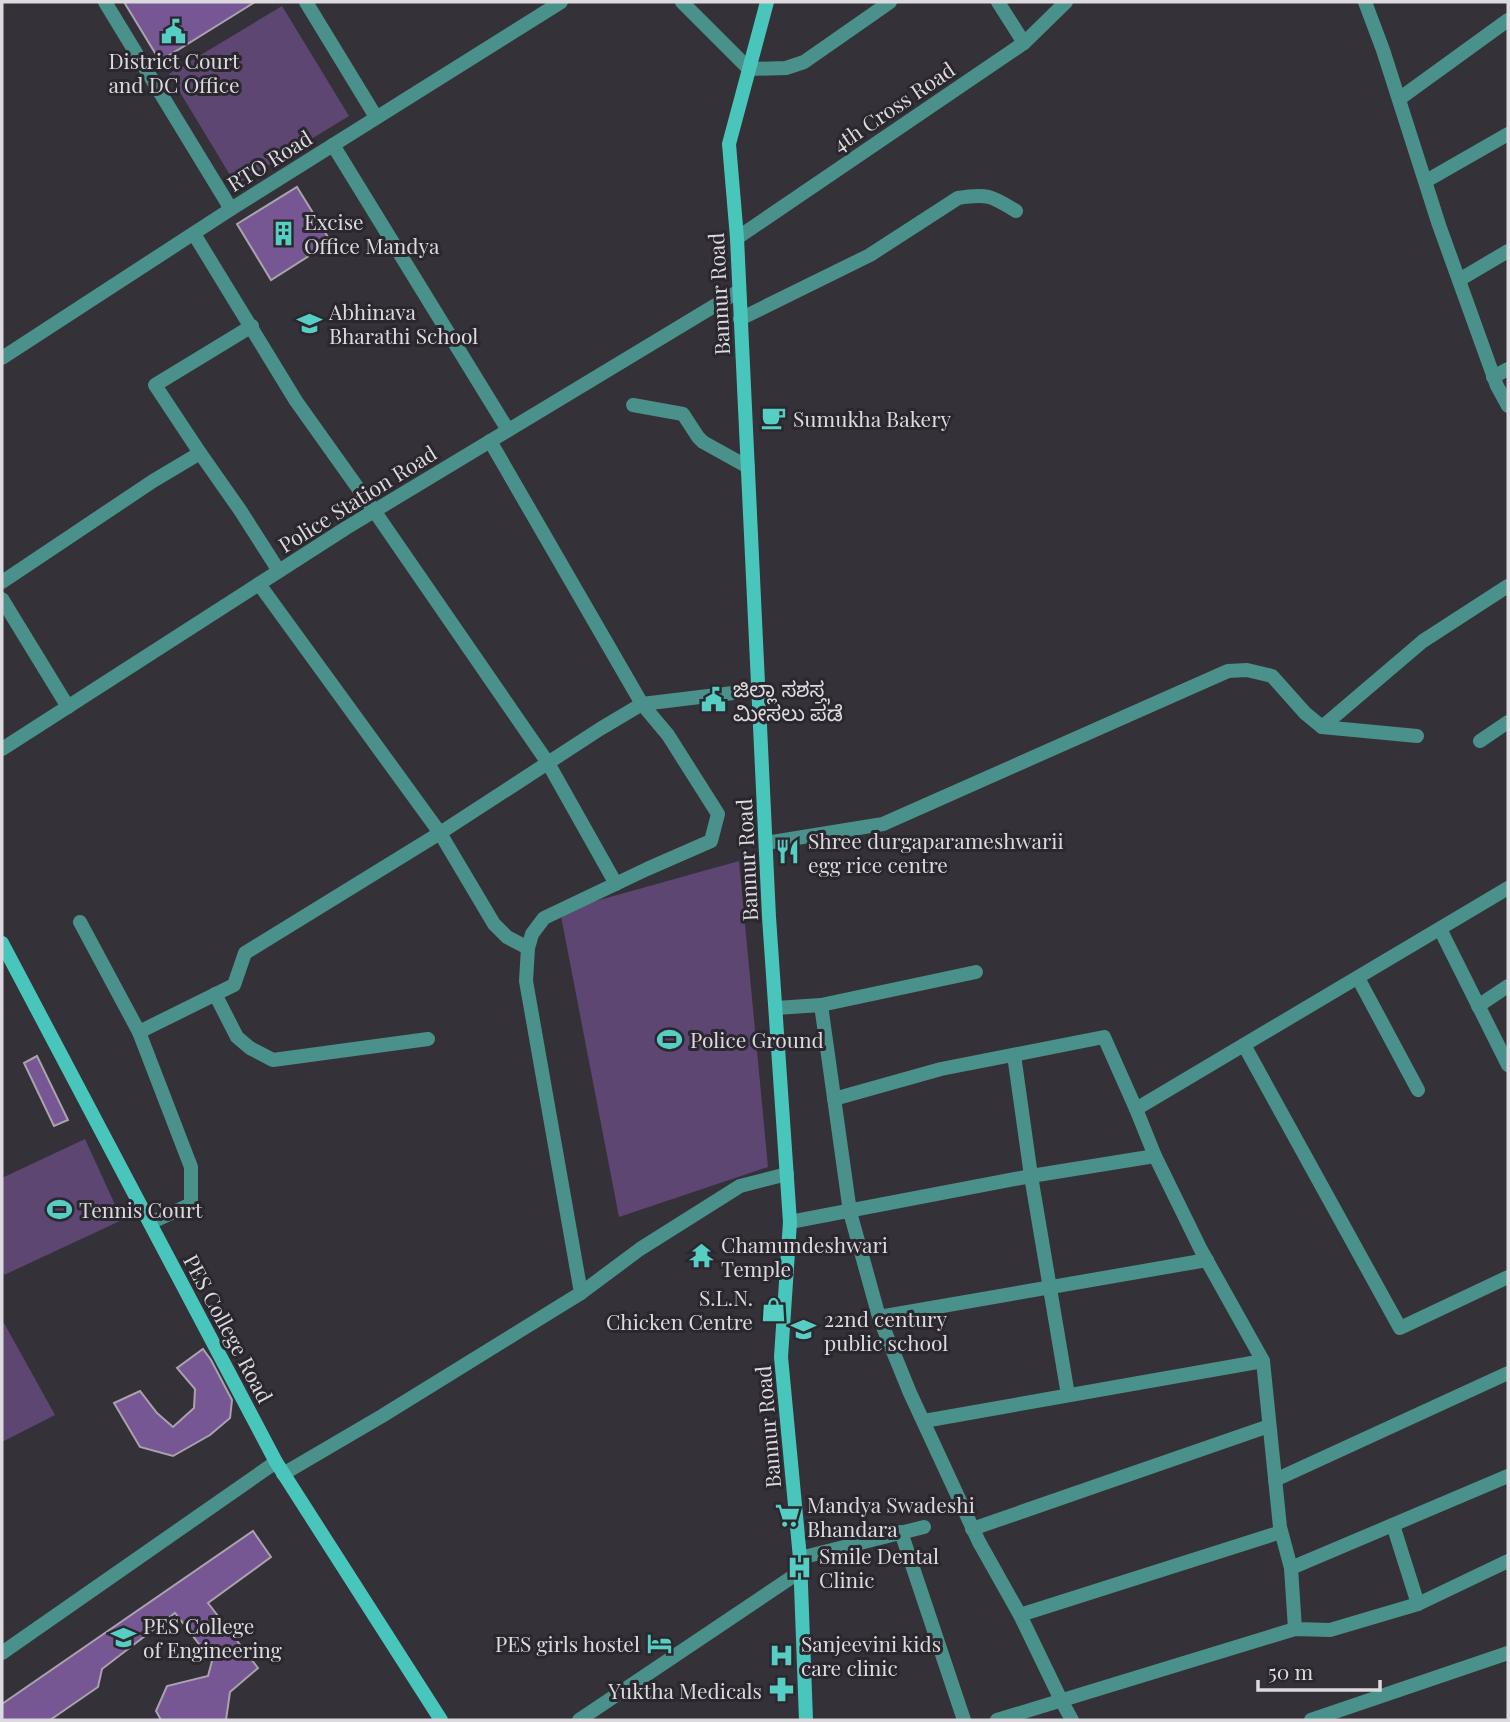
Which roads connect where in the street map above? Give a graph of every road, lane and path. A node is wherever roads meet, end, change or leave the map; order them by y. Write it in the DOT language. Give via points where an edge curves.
graph roads {
  1 [pos="105,2"];
  2 [pos="306,2"];
  3 [pos="561,2"];
  4 [pos="682,2"];
  5 [pos="767,2"];
  6 [pos="890,2"];
  7 [pos="998,2"];
  8 [pos="1066,2"];
  9 [pos="1365,2"];
  10 [pos="1508,20"];
  11 [pos="1024,43"];
  12 [pos="749,69"];
  13 [pos="1399,99"];
  14 [pos="376,117"];
  15 [pos="1508,134"];
  16 [pos="333,145"];
  17 [pos="1426,181"];
  18 [pos="232,209"];
  19 [pos="1016,211"];
  20 [pos="194,234"];
  21 [pos="737,238"];
  22 [pos="1508,251"];
  23 [pos="1459,280"];
  24 [pos="739,291"];
  25 [pos="740,319"];
  26 [pos="251,326"];
  27 [pos="2,358"];
  28 [pos="1508,369"];
  29 [pos="1493,377"];
  30 [pos="633,405"];
  31 [pos="1508,406"];
  32 [pos="508,430"];
  33 [pos="490,441"];
  34 [pos="200,453"];
  35 [pos="747,467"];
  36 [pos="375,512"];
  37 [pos="279,571"];
  38 [pos="2,582"];
  39 [pos="259,584"];
  40 [pos="1508,586"];
  41 [pos="2,598"];
  42 [pos="758,690"];
  43 [pos="642,704"];
  44 [pos="68,707"];
  45 [pos="1508,722"];
  46 [pos="1322,727"];
  47 [pos="1417,736"];
  48 [pos="1480,741"];
  49 [pos="2,749"];
  50 [pos="548,762"];
  51 [pos="440,833"];
  52 [pos="766,843"];
  53 [pos="616,884"];
  54 [pos="1508,888"];
  55 [pos="80,922"];
  56 [pos="1440,929"];
  57 [pos="2,943"];
  58 [pos="528,948"];
  59 [pos="976,972"];
  60 [pos="1358,978"];
  61 [pos="1508,986"];
  62 [pos="215,994"];
  63 [pos="821,1005"];
  64 [pos="1478,1006"];
  65 [pos="776,1008"];
  66 [pos="139,1032"];
  67 [pos="428,1039"];
  68 [pos="1244,1045"];
  69 [pos="1014,1055"];
  70 [pos="1508,1065"];
  71 [pos="1418,1090"];
  72 [pos="834,1099"];
  73 [pos="1136,1109"];
  74 [pos="1155,1156"];
  75 [pos="787,1174"];
  76 [pos="1031,1176"];
  77 [pos="850,1212"];
  78 [pos="790,1222"];
  79 [pos="150,1223"];
  80 [pos="1207,1260"];
  81 [pos="1508,1277"];
  82 [pos="1051,1287"];
  83 [pos="581,1293"];
  84 [pos="879,1317"];
  85 [pos="1263,1362"];
  86 [pos="1508,1373"];
  87 [pos="1068,1395"];
  88 [pos="924,1420"];
  89 [pos="1269,1426"];
  90 [pos="280,1468"];
  91 [pos="1508,1476"];
  92 [pos="1275,1480"];
  93 [pos="1393,1525"];
  94 [pos="924,1527"];
  95 [pos="972,1528"];
  96 [pos="901,1532"];
  97 [pos="1281,1532"];
  98 [pos="1508,1561"];
  99 [pos="801,1565"];
  100 [pos="1291,1568"];
  101 [pos="1418,1604"];
  102 [pos="1020,1615"];
  103 [pos="1295,1629"];
  104 [pos="2,1653"];
  105 [pos="1508,1653"];
  106 [pos="1061,1700"];
  107 [pos="441,1720"];
  108 [pos="579,1720"];
  109 [pos="806,1720"];
  110 [pos="964,1720"];
  111 [pos="997,1720"];
  112 [pos="1072,1720"];
  113 [pos="1311,1720"];
  1 -- 18 [label="street"];
  2 -- 14 [label="street"];
  3 -- 14 [label="street, RTO Road"];
  4 -- 12 [label="street"];
  5 -- 12 [label="main road, Bannur Road"];
  6 -- 12 [label="street" via="804,62 786,68"];
  7 -- 11 [label="street"];
  8 -- 11 [label="street, 4th Cross Road"];
  9 -- 13 [label="street"];
  10 -- 13 [label="street"];
  11 -- 21 [label="street, 4th Cross Road"];
  12 -- 21 [label="main road, Bannur Road" via="729,144"];
  13 -- 17 [label="street"];
  14 -- 16 [label="street, RTO Road"];
  15 -- 17 [label="street"];
  16 -- 18 [label="street, RTO Road"];
  16 -- 32 [label="street"];
  17 -- 23 [label="street"];
  18 -- 20 [label="street, RTO Road"];
  19 -- 25 [label="street" via="993,197 958,198 870,255"];
  20 -- 26 [label="street"];
  20 -- 27 [label="street, RTO Road"];
  21 -- 24 [label="main road, Bannur Road"];
  22 -- 23 [label="street"];
  23 -- 29 [label="street"];
  24 -- 25 [label="main road, Bannur Road"];
  24 -- 32 [label="street, Police Station Road"];
  25 -- 35 [label="main road, Bannur Road"];
  26 -- 34 [label="street" via="155,385"];
  26 -- 36 [label="street" via="296,401"];
  28 -- 29 [label="street"];
  29 -- 31 [label="street"];
  30 -- 35 [label="street" via="683,414 704,442"];
  32 -- 33 [label="street, Police Station Road"];
  33 -- 36 [label="street, Police Station Road"];
  33 -- 43 [label="street"];
  34 -- 37 [label="street"];
  34 -- 38 [label="street"];
  35 -- 42 [label="main road, Bannur Road"];
  36 -- 37 [label="street, Police Station Road"];
  36 -- 50 [label="street"];
  37 -- 39 [label="street, Police Station Road"];
  39 -- 44 [label="street, Police Station Road"];
  39 -- 51 [label="street"];
  40 -- 46 [label="street" via="1423,641"];
  41 -- 44 [label="street"];
  42 -- 43 [label="street"];
  42 -- 52 [label="main road, Bannur Road"];
  43 -- 50 [label="street"];
  43 -- 53 [label="street" via="668,735 718,814 711,841"];
  44 -- 49 [label="street, Police Station Road"];
  45 -- 48 [label="street"];
  46 -- 47 [label="street"];
  46 -- 52 [label="street" via="1272,676 1228,671 883,824"];
  50 -- 51 [label="street"];
  50 -- 53 [label="street"];
  51 -- 58 [label="street" via="494,924"];
  51 -- 62 [label="street" via="245,953 234,985"];
  52 -- 65 [label="main road, Bannur Road"];
  53 -- 58 [label="street" via="544,918"];
  54 -- 56 [label="street"];
  55 -- 66 [label="street"];
  56 -- 60 [label="street"];
  56 -- 64 [label="street"];
  57 -- 79 [label="main road, PES College Road"];
  58 -- 83 [label="street" via="526,981"];
  59 -- 63 [label="street"];
  60 -- 68 [label="street"];
  60 -- 71 [label="street"];
  61 -- 64 [label="street"];
  62 -- 66 [label="street"];
  62 -- 67 [label="street" via="237,1037 273,1059"];
  63 -- 65 [label="street"];
  63 -- 72 [label="street"];
  64 -- 70 [label="street"];
  65 -- 75 [label="main road, Bannur Road"];
  66 -- 79 [label="street" via="191,1167 191,1204"];
  68 -- 73 [label="street"];
  68 -- 81 [label="street" via="1400,1328"];
  69 -- 72 [label="street" via="941,1069"];
  69 -- 73 [label="street" via="1104,1037"];
  69 -- 76 [label="street"];
  72 -- 77 [label="street"];
  73 -- 74 [label="street"];
  74 -- 76 [label="street"];
  74 -- 80 [label="street"];
  75 -- 78 [label="main road, Bannur Road"];
  75 -- 83 [label="street" via="740,1186 640,1248"];
  76 -- 77 [label="street"];
  76 -- 82 [label="street"];
  77 -- 78 [label="street"];
  77 -- 84 [label="street"];
  78 -- 99 [label="main road, Bannur Road" via="781,1357"];
  79 -- 90 [label="main road, PES College Road"];
  80 -- 82 [label="street"];
  80 -- 85 [label="street"];
  82 -- 84 [label="street"];
  82 -- 87 [label="street"];
  83 -- 90 [label="street" via="382,1416"];
  84 -- 88 [label="street"];
  85 -- 87 [label="street"];
  85 -- 89 [label="street"];
  86 -- 92 [label="street"];
  87 -- 88 [label="street"];
  88 -- 95 [label="street"];
  89 -- 92 [label="street"];
  89 -- 95 [label="street"];
  90 -- 104 [label="street"];
  90 -- 107 [label="main road, PES College Road"];
  91 -- 93 [label="street"];
  92 -- 97 [label="street"];
  93 -- 100 [label="street"];
  93 -- 101 [label="street"];
  94 -- 96 [label="street"];
  95 -- 102 [label="street"];
  96 -- 99 [label="street"];
  96 -- 110 [label="street"];
  97 -- 100 [label="street"];
  97 -- 102 [label="street"];
  98 -- 101 [label="street"];
  99 -- 108 [label="street"];
  99 -- 109 [label="main road, Bannur Road"];
  100 -- 103 [label="street"];
  101 -- 103 [label="street" via="1330,1630"];
  102 -- 106 [label="street"];
  103 -- 106 [label="street"];
  105 -- 113 [label="street"];
  106 -- 111 [label="street"];
  106 -- 112 [label="street"];
}
